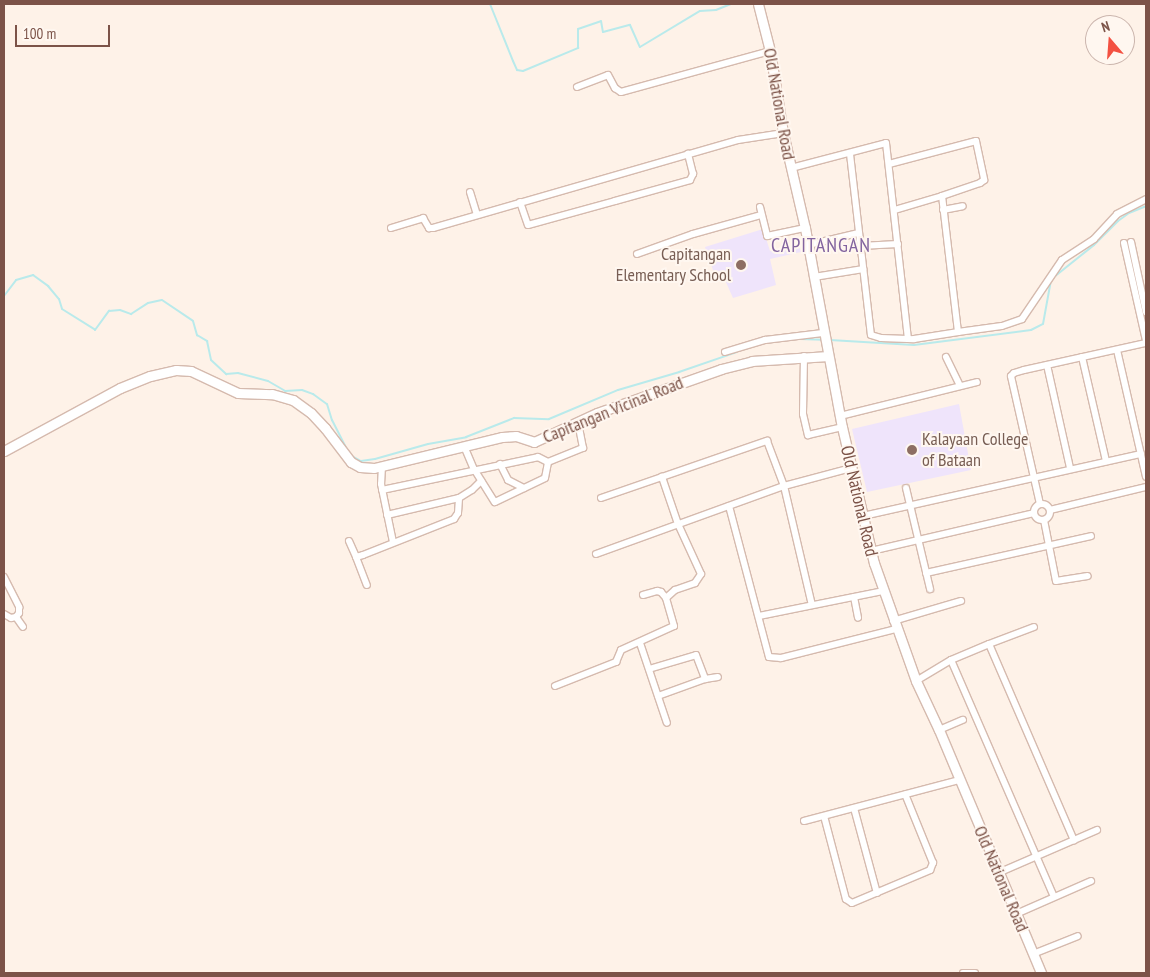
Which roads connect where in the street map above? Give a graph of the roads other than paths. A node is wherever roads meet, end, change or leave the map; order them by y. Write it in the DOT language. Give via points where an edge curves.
graph roads {
  1 [pos="758,4"];
  2 [pos="770,51"];
  3 [pos="577,87"];
  4 [pos="783,133"];
  5 [pos="688,154"];
  6 [pos="850,154"];
  7 [pos="889,164"];
  8 [pos="791,168"];
  9 [pos="470,192"];
  10 [pos="942,196"];
  11 [pos="1146,199"];
  12 [pos="520,202"];
  13 [pos="963,206"];
  14 [pos="760,207"];
  15 [pos="895,210"];
  16 [pos="943,210"];
  17 [pos="477,214"];
  18 [pos="762,215"];
  19 [pos="391,228"];
  20 [pos="805,228"];
  21 [pos="858,234"];
  22 [pos="898,244"];
  23 [pos="808,245"];
  24 [pos="860,246"];
  25 [pos="637,254"];
  26 [pos="863,269"];
  27 [pos="814,277"];
  28 [pos="1146,312"];
  29 [pos="958,332"];
  30 [pos="824,338"];
  31 [pos="908,339"];
  32 [pos="1146,342"];
  33 [pos="1116,350"];
  34 [pos="725,352"];
  35 [pos="804,356"];
  36 [pos="828,356"];
  37 [pos="946,357"];
  38 [pos="1082,357"];
  39 [pos="1047,365"];
  40 [pos="977,382"];
  41 [pos="960,386"];
  42 [pos="840,416"];
  43 [pos="578,423"];
  44 [pos="842,427"];
  45 [pos="464,446"];
  46 [pos="4,451"];
  47 [pos="1142,454"];
  48 [pos="1106,461"];
  49 [pos="548,462"];
  50 [pos="500,464"];
  51 [pos="382,466"];
  52 [pos="851,468"];
  53 [pos="1070,468"];
  54 [pos="474,469"];
  55 [pos="1035,476"];
  56 [pos="662,477"];
  57 [pos="1146,477"];
  58 [pos="481,481"];
  59 [pos="784,486"];
  60 [pos="1146,487"];
  61 [pos="524,488"];
  62 [pos="906,488"];
  63 [pos="382,490"];
  64 [pos="459,498"];
  65 [pos="601,498"];
  66 [pos="1040,504"];
  67 [pos="910,505"];
  68 [pos="729,506"];
  69 [pos="1050,510"];
  70 [pos="1034,513"];
  71 [pos="387,515"];
  72 [pos="862,516"];
  73 [pos="1044,520"];
  74 [pos="678,524"];
  75 [pos="1091,536"];
  76 [pos="918,540"];
  77 [pos="349,541"];
  78 [pos="393,542"];
  79 [pos="1049,545"];
  80 [pos="871,551"];
  81 [pos="596,554"];
  82 [pos="356,557"];
  83 [pos="926,573"];
  84 [pos="1088,576"];
  85 [pos="4,577"];
  86 [pos="367,584"];
  87 [pos="930,589"];
  88 [pos="883,591"];
  89 [pos="643,595"];
  90 [pos="854,597"];
  91 [pos="666,598"];
  92 [pos="961,601"];
  93 [pos="812,605"];
  94 [pos="4,614"];
  95 [pos="759,616"];
  96 [pos="16,617"];
  97 [pos="858,618"];
  98 [pos="895,625"];
  99 [pos="23,627"];
  100 [pos="1034,628"];
  101 [pos="640,642"];
  102 [pos="989,644"];
  103 [pos="951,660"];
  104 [pos="649,669"];
  105 [pos="718,677"];
  106 [pos="705,679"];
  107 [pos="916,681"];
  108 [pos="555,686"];
  109 [pos="658,696"];
  110 [pos="963,720"];
  111 [pos="667,723"];
  112 [pos="939,730"];
  113 [pos="959,780"];
  114 [pos="905,794"];
  115 [pos="854,808"];
  116 [pos="824,816"];
  117 [pos="804,821"];
  118 [pos="1098,830"];
  119 [pos="1074,840"];
  120 [pos="1036,857"];
  121 [pos="998,873"];
  122 [pos="1091,881"];
  123 [pos="877,893"];
  124 [pos="1054,897"];
  125 [pos="1016,914"];
  126 [pos="1078,936"];
  127 [pos="1033,954"];
  128 [pos="963,973"];
  129 [pos="975,973"];
  130 [pos="1041,973"];
  1 -- 2 [label="main road, Old National Road"];
  2 -- 3 [label="street" via="621,92 608,75"];
  2 -- 4 [label="main road, Old National Road"];
  4 -- 5 [label="street" via="738,140"];
  4 -- 8 [label="main road, Old National Road"];
  5 -- 12 [label="street"];
  5 -- 12 [label="street" via="693,174 690,180 615,202 528,225"];
  6 -- 7 [label="street" via="886,143"];
  6 -- 8 [label="street"];
  6 -- 21 [label="street"];
  7 -- 10 [label="street" via="976,141 984,180"];
  7 -- 15 [label="street"];
  8 -- 20 [label="main road, Old National Road"];
  9 -- 17 [label="street"];
  10 -- 15 [label="street"];
  10 -- 16 [label="street"];
  11 -- 29 [label="street" via="1117,214 1094,239 1062,260 1022,319 1002,326"];
  12 -- 17 [label="street"];
  13 -- 16 [label="street"];
  14 -- 18 [label="street"];
  15 -- 22 [label="street"];
  16 -- 29 [label="street"];
  17 -- 19 [label="street" via="433,228 423,218"];
  18 -- 20 [label="street" via="767,236"];
  18 -- 25 [label="street"];
  20 -- 23 [label="main road, Old National Road"];
  21 -- 23 [label="street"];
  21 -- 24 [label="street"];
  22 -- 24 [label="street"];
  22 -- 31 [label="street"];
  23 -- 27 [label="main road, Old National Road"];
  24 -- 26 [label="street"];
  26 -- 27 [label="street"];
  26 -- 31 [label="street" via="871,335"];
  27 -- 30 [label="main road, Old National Road"];
  28 -- 32 [label="street" via="1127,243"];
  29 -- 31 [label="street"];
  30 -- 34 [label="street" via="765,340"];
  30 -- 36 [label="main road, Old National Road"];
  32 -- 33 [label="street"];
  33 -- 38 [label="street"];
  33 -- 47 [label="street"];
  35 -- 36 [label="main road, Capitangan Vicinal Road"];
  35 -- 43 [label="main road, Capitangan Vicinal Road" via="721,368 597,413"];
  35 -- 44 [label="street" via="803,414 808,435"];
  36 -- 42 [label="main road, Old National Road"];
  37 -- 41 [label="street"];
  38 -- 39 [label="street"];
  38 -- 48 [label="street"];
  39 -- 53 [label="street"];
  39 -- 55 [label="street" via="1011,376"];
  40 -- 41 [label="street"];
  41 -- 42 [label="street"];
  42 -- 44 [label="main road, Old National Road"];
  43 -- 45 [label="main road, Capitangan Vicinal Road" via="534,442 516,436"];
  43 -- 49 [label="street" via="582,448"];
  44 -- 52 [label="main road, Old National Road"];
  45 -- 51 [label="main road, Capitangan Vicinal Road"];
  45 -- 54 [label="street"];
  46 -- 51 [label="main road, Capitangan Vicinal Road" via="120,388 176,370 191,371 238,393 272,394 293,400 321,423 351,462 360,468"];
  47 -- 48 [label="street"];
  47 -- 57 [label="street"];
  48 -- 53 [label="street"];
  49 -- 50 [label="street" via="538,457"];
  49 -- 61 [label="street" via="545,478"];
  50 -- 54 [label="street"];
  50 -- 61 [label="street" via="508,480"];
  51 -- 63 [label="street"];
  52 -- 59 [label="street"];
  52 -- 72 [label="main road, Old National Road"];
  53 -- 55 [label="street"];
  54 -- 58 [label="street"];
  54 -- 63 [label="street"];
  55 -- 66 [label="street"];
  55 -- 67 [label="street"];
  56 -- 59 [label="street" via="767,441"];
  56 -- 65 [label="street"];
  56 -- 74 [label="street"];
  58 -- 61 [label="street" via="495,502"];
  58 -- 64 [label="street"];
  59 -- 68 [label="street"];
  59 -- 93 [label="street"];
  60 -- 69 [label="street"];
  62 -- 67 [label="street"];
  63 -- 71 [label="street"];
  64 -- 71 [label="street"];
  64 -- 78 [label="street" via="458,513 454,519"];
  66 -- 69 [label="street" via="1046,504"];
  66 -- 70 [label="street"];
  67 -- 72 [label="street"];
  67 -- 76 [label="street"];
  68 -- 74 [label="street"];
  68 -- 95 [label="street"];
  69 -- 73 [label="street"];
  70 -- 73 [label="street"];
  70 -- 76 [label="street"];
  71 -- 78 [label="street"];
  72 -- 80 [label="main road, Old National Road"];
  73 -- 79 [label="street"];
  74 -- 81 [label="street"];
  74 -- 91 [label="street" via="700,574 695,583 675,590"];
  75 -- 79 [label="street"];
  76 -- 80 [label="street"];
  76 -- 83 [label="street"];
  77 -- 82 [label="street"];
  78 -- 82 [label="street"];
  79 -- 83 [label="street"];
  79 -- 84 [label="street" via="1056,581"];
  80 -- 88 [label="main road, Old National Road"];
  82 -- 86 [label="street"];
  83 -- 87 [label="street"];
  85 -- 96 [label="street" via="19,607"];
  88 -- 90 [label="street"];
  88 -- 98 [label="main road, Old National Road"];
  89 -- 91 [label="street" via="657,591"];
  90 -- 93 [label="street"];
  90 -- 97 [label="street"];
  91 -- 101 [label="street" via="674,626"];
  92 -- 98 [label="street"];
  93 -- 95 [label="street"];
  94 -- 96 [label="street"];
  95 -- 98 [label="street" via="769,656 775,659"];
  96 -- 99 [label="street"];
  98 -- 107 [label="main road, Old National Road"];
  100 -- 102 [label="street"];
  101 -- 104 [label="street"];
  101 -- 108 [label="street" via="621,650 616,662"];
  102 -- 103 [label="street"];
  102 -- 119 [label="street"];
  103 -- 107 [label="street"];
  103 -- 120 [label="street"];
  104 -- 106 [label="street" via="694,654 698,656"];
  104 -- 109 [label="street"];
  105 -- 106 [label="street"];
  106 -- 109 [label="street"];
  107 -- 112 [label="main road, Old National Road"];
  109 -- 111 [label="street"];
  110 -- 112 [label="street"];
  112 -- 113 [label="main road, Old National Road"];
  113 -- 114 [label="street"];
  113 -- 121 [label="main road, Old National Road"];
  114 -- 115 [label="street"];
  114 -- 123 [label="street" via="933,863 930,870"];
  115 -- 116 [label="street"];
  115 -- 123 [label="street"];
  116 -- 117 [label="street"];
  116 -- 123 [label="street" via="846,899 852,903"];
  118 -- 119 [label="street"];
  119 -- 120 [label="street"];
  120 -- 121 [label="street"];
  120 -- 124 [label="street"];
  121 -- 125 [label="main road, Old National Road"];
  122 -- 124 [label="street"];
  124 -- 125 [label="street"];
  125 -- 127 [label="main road, Old National Road"];
  126 -- 127 [label="street"];
  127 -- 130 [label="main road, Old National Road"];
  128 -- 129 [label="street"];
}
